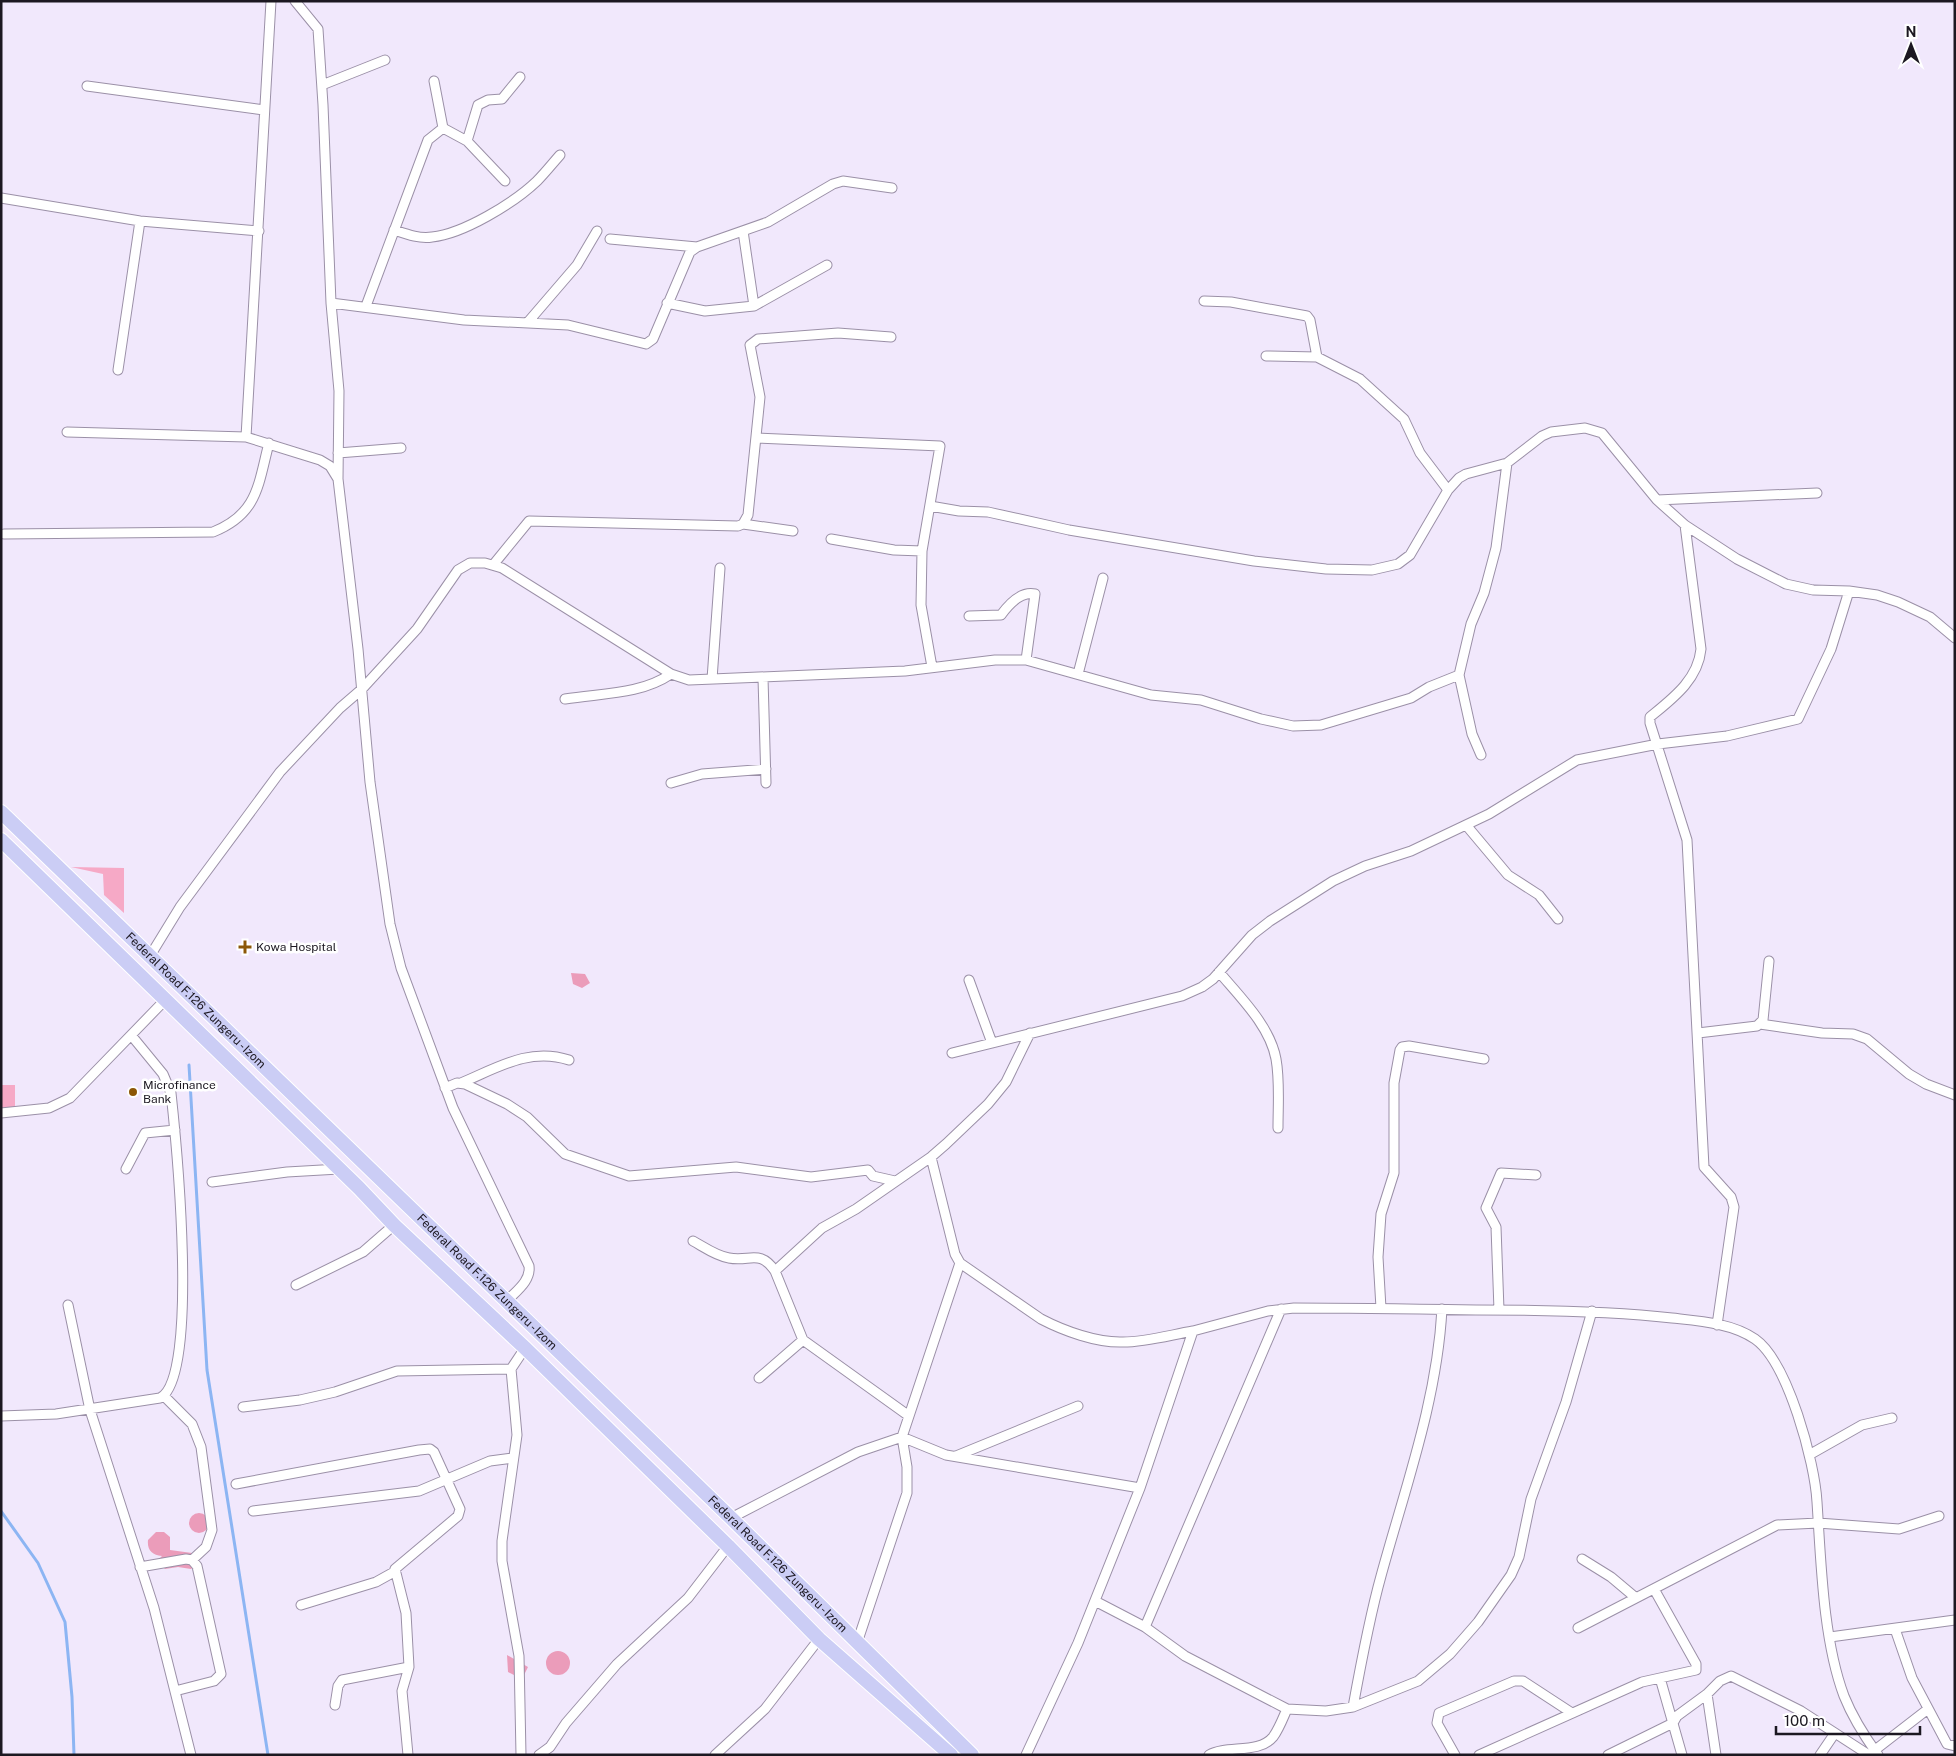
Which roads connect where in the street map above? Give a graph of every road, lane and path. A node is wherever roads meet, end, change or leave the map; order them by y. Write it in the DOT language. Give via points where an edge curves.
graph roads {
  1 [pos="271,1"];
  2 [pos="295,1"];
  3 [pos="385,60"];
  4 [pos="520,77"];
  5 [pos="434,81"];
  6 [pos="322,85"];
  7 [pos="87,86"];
  8 [pos="264,110"];
  9 [pos="442,128"];
  10 [pos="466,140"];
  11 [pos="560,155"];
  12 [pos="505,181"];
  13 [pos="892,188"];
  14 [pos="1,198"];
  15 [pos="140,221"];
  16 [pos="394,230"];
  17 [pos="259,231"];
  18 [pos="597,231"];
  19 [pos="743,231"];
  20 [pos="610,239"];
  21 [pos="697,246"];
  22 [pos="827,265"];
  23 [pos="1204,301"];
  24 [pos="331,303"];
  25 [pos="667,303"];
  26 [pos="366,306"];
  27 [pos="754,306"];
  28 [pos="528,322"];
  29 [pos="891,337"];
  30 [pos="1266,356"];
  31 [pos="1317,357"];
  32 [pos="118,370"];
  33 [pos="67,432"];
  34 [pos="246,437"];
  35 [pos="757,438"];
  36 [pos="270,443"];
  37 [pos="401,448"];
  38 [pos="338,453"];
  39 [pos="1507,463"];
  40 [pos="338,479"];
  41 [pos="1448,490"];
  42 [pos="1817,493"];
  43 [pos="1657,500"];
  44 [pos="930,506"];
  45 [pos="743,524"];
  46 [pos="1685,525"];
  47 [pos="793,531"];
  48 [pos="4,534"];
  49 [pos="831,538"];
  50 [pos="922,551"];
  51 [pos="493,566"];
  52 [pos="720,568"];
  53 [pos="1103,578"];
  54 [pos="1849,591"];
  55 [pos="969,616"];
  56 [pos="1955,638"];
  57 [pos="1026,660"];
  58 [pos="932,667"];
  59 [pos="671,674"];
  60 [pos="1078,674"];
  61 [pos="1459,675"];
  62 [pos="763,678"];
  63 [pos="712,679"];
  64 [pos="362,689"];
  65 [pos="565,699"];
  66 [pos="1658,744"];
  67 [pos="1481,755"];
  68 [pos="766,769"];
  69 [pos="671,783"];
  70 [pos="766,783"];
  71 [pos="1,812"];
  72 [pos="1466,825"];
  73 [pos="1,840"];
  74 [pos="1558,919"];
  75 [pos="150,956"];
  76 [pos="1769,961"];
  77 [pos="1220,972"];
  78 [pos="969,980"];
  79 [pos="166,999"];
  80 [pos="1760,1024"];
  81 [pos="1030,1033"];
  82 [pos="1698,1033"];
  83 [pos="131,1035"];
  84 [pos="992,1042"];
  85 [pos="952,1053"];
  86 [pos="1484,1059"];
  87 [pos="569,1060"];
  88 [pos="461,1083"];
  89 [pos="445,1088"];
  90 [pos="1955,1095"];
  91 [pos="1,1113"];
  92 [pos="1278,1128"];
  93 [pos="175,1130"];
  94 [pos="932,1157"];
  95 [pos="126,1169"];
  96 [pos="339,1169"];
  97 [pos="375,1173"];
  98 [pos="1536,1175"];
  99 [pos="895,1181"];
  100 [pos="212,1182"];
  101 [pos="359,1188"];
  102 [pos="394,1225"];
  103 [pos="693,1241"];
  104 [pos="960,1263"];
  105 [pos="775,1271"];
  106 [pos="296,1285"];
  107 [pos="507,1301"];
  108 [pos="68,1305"];
  109 [pos="1381,1308"];
  110 [pos="1281,1309"];
  111 [pos="1442,1310"];
  112 [pos="1499,1310"];
  113 [pos="1592,1311"];
  114 [pos="1717,1324"];
  115 [pos="1193,1331"];
  116 [pos="803,1340"];
  117 [pos="524,1348"];
  118 [pos="511,1369"];
  119 [pos="759,1378"];
  120 [pos="164,1396"];
  121 [pos="1078,1406"];
  122 [pos="243,1407"];
  123 [pos="90,1410"];
  124 [pos="1,1416"];
  125 [pos="909,1416"];
  126 [pos="1892,1418"];
  127 [pos="902,1437"];
  128 [pos="1810,1455"];
  129 [pos="956,1456"];
  130 [pos="513,1458"];
  131 [pos="448,1479"];
  132 [pos="236,1484"];
  133 [pos="1140,1488"];
  134 [pos="253,1511"];
  135 [pos="1939,1516"];
  136 [pos="731,1518"];
  137 [pos="1818,1523"];
  138 [pos="728,1546"];
  139 [pos="192,1560"];
  140 [pos="1582,1560"];
  141 [pos="140,1567"];
  142 [pos="394,1568"];
  143 [pos="1654,1589"];
  144 [pos="1636,1598"];
  145 [pos="1095,1601"];
  146 [pos="301,1605"];
  147 [pos="1955,1620"];
  148 [pos="1145,1627"];
  149 [pos="1578,1628"];
  150 [pos="1895,1629"];
  151 [pos="1830,1637"];
  152 [pos="819,1639"];
  153 [pos="857,1643"];
  154 [pos="409,1666"];
  155 [pos="1660,1678"];
  156 [pos="175,1691"];
  157 [pos="1708,1694"];
  158 [pos="335,1705"];
  159 [pos="1353,1706"];
  160 [pos="1287,1709"];
  161 [pos="1928,1709"];
  162 [pos="1572,1713"];
  163 [pos="1673,1723"];
  164 [pos="1835,1733"];
  165 [pos="1955,1746"];
  166 [pos="1874,1753"];
  167 [pos="191,1755"];
  168 [pos="408,1755"];
  169 [pos="521,1755"];
  170 [pos="539,1755"];
  171 [pos="715,1755"];
  172 [pos="951,1755"];
  173 [pos="972,1755"];
  174 [pos="1026,1755"];
  175 [pos="1209,1755"];
  176 [pos="1455,1755"];
  177 [pos="1479,1755"];
  178 [pos="1608,1755"];
  179 [pos="1682,1755"];
  180 [pos="1716,1755"];
  181 [pos="1820,1755"];
  1 -- 8 [label="street"];
  2 -- 6 [label="street" via="318,29"];
  3 -- 6 [label="street"];
  4 -- 10 [label="street" via="502,99 478,105"];
  5 -- 9 [label="street"];
  6 -- 24 [label="street"];
  7 -- 8 [label="street"];
  8 -- 17 [label="street"];
  9 -- 10 [label="street"];
  9 -- 16 [label="street" via="428,140"];
  10 -- 12 [label="street"];
  11 -- 16 [label="street" via="536,182 510,203 461,229 431,238"];
  13 -- 19 [label="street" via="838,182 768,222"];
  14 -- 15 [label="street"];
  15 -- 17 [label="street"];
  15 -- 32 [label="street"];
  16 -- 26 [label="street"];
  17 -- 34 [label="street"];
  18 -- 28 [label="street" via="577,265"];
  19 -- 21 [label="street"];
  19 -- 27 [label="street"];
  20 -- 21 [label="street"];
  21 -- 25 [label="street" via="690,252"];
  22 -- 27 [label="street"];
  23 -- 31 [label="street" via="1232,302 1307,316"];
  24 -- 26 [label="street"];
  24 -- 38 [label="street" via="339,391"];
  25 -- 27 [label="street" via="705,311"];
  25 -- 28 [label="street" via="653,338 646,344 568,325"];
  26 -- 28 [label="street" via="464,320"];
  29 -- 35 [label="street" via="838,333 752,341 750,345 760,397"];
  30 -- 31 [label="street"];
  31 -- 41 [label="street" via="1356,376 1399,412 1420,453"];
  33 -- 34 [label="street"];
  34 -- 36 [label="street"];
  35 -- 44 [label="street" via="940,446"];
  35 -- 45 [label="street" via="748,515"];
  36 -- 40 [label="street" via="320,460 330,466"];
  36 -- 48 [label="street" via="255,498 236,520 213,532"];
  37 -- 38 [label="street"];
  38 -- 40 [label="street"];
  39 -- 41 [label="street" via="1466,474"];
  39 -- 43 [label="street" via="1551,432 1594,429 1602,433"];
  39 -- 61 [label="street" via="1496,548 1471,624"];
  40 -- 64 [label="street"];
  41 -- 44 [label="street" via="1410,555 1398,564 1372,570 1326,569 1254,561 1069,530 988,512"];
  42 -- 43 [label="street"];
  43 -- 46 [label="street"];
  44 -- 50 [label="street"];
  45 -- 47 [label="street"];
  45 -- 51 [label="street" via="529,521"];
  46 -- 54 [label="street" via="1737,559 1786,584 1813,590"];
  46 -- 66 [label="street" via="1700,660 1692,678 1650,717"];
  49 -- 50 [label="street" via="894,550"];
  50 -- 58 [label="street" via="920,605"];
  51 -- 59 [label="street" via="502,568"];
  51 -- 64 [label="street" via="470,563 458,570 417,629"];
  52 -- 63 [label="street"];
  53 -- 60 [label="street"];
  54 -- 56 [label="street" via="1898,602 1930,618"];
  54 -- 66 [label="street" via="1831,649 1798,719 1727,736"];
  55 -- 57 [label="street" via="1001,615 1020,596 1035,594"];
  57 -- 58 [label="street"];
  57 -- 60 [label="street"];
  58 -- 62 [label="street"];
  59 -- 63 [label="street" via="689,680"];
  59 -- 65 [label="street" via="658,683 635,690"];
  60 -- 61 [label="street" via="1151,695 1200,700 1293,726 1321,725 1411,698 1429,686"];
  61 -- 67 [label="street" via="1472,734"];
  62 -- 63 [label="street"];
  62 -- 68 [label="street"];
  64 -- 75 [label="street" via="280,772 180,907"];
  64 -- 89 [label="street" via="370,782 390,924 401,968"];
  66 -- 72 [label="street" via="1578,760"];
  66 -- 82 [label="street" via="1687,840"];
  68 -- 69 [label="street" via="702,774"];
  68 -- 70 [label="street"];
  71 -- 75 [label="main road, Federal Road F.126 Zungeru - Izom"];
  72 -- 74 [label="street" via="1508,875 1539,895"];
  72 -- 77 [label="street" via="1411,851 1365,866 1333,881 1252,935"];
  73 -- 79 [label="main road, Federal Road F.126 Zungeru - Izom"];
  75 -- 97 [label="main road, Federal Road F.126 Zungeru - Izom"];
  76 -- 80 [label="street"];
  77 -- 81 [label="street" via="1202,987 1182,996"];
  77 -- 92 [label="street" via="1257,1019 1274,1049 1278,1075"];
  78 -- 84 [label="street"];
  79 -- 83 [label="street"];
  79 -- 96 [label="main road, Federal Road F.126 Zungeru - Izom"];
  80 -- 82 [label="street"];
  80 -- 90 [label="street" via="1853,1034 1867,1039 1909,1074"];
  81 -- 84 [label="street"];
  81 -- 94 [label="street" via="1006,1082 988,1104"];
  82 -- 114 [label="street" via="1704,1168 1731,1197 1734,1207"];
  83 -- 91 [label="street" via="60,1105"];
  83 -- 93 [label="street" via="168,1082"];
  84 -- 85 [label="street"];
  86 -- 109 [label="street" via="1408,1046 1400,1050 1394,1083 1394,1173 1380,1214"];
  87 -- 88 [label="street" via="555,1056 526,1056"];
  88 -- 89 [label="street"];
  88 -- 99 [label="street" via="518,1111 565,1154 629,1176 736,1167 811,1177 868,1170 873,1176"];
  89 -- 107 [label="street" via="529,1266 528,1279"];
  93 -- 95 [label="street" via="145,1133"];
  93 -- 120 [label="street" via="184,1277 182,1335 176,1367"];
  94 -- 99 [label="street"];
  94 -- 104 [label="street" via="955,1254"];
  96 -- 100 [label="street"];
  96 -- 101 [label="main road, Federal Road F.126 Zungeru - Izom"];
  97 -- 101 [label="main road"];
  97 -- 107 [label="main road, Federal Road F.126 Zungeru - Izom"];
  98 -- 112 [label="street" via="1501,1173 1486,1208 1496,1227"];
  99 -- 105 [label="street" via="822,1228"];
  101 -- 102 [label="main road, Federal Road F.126 Zungeru - Izom"];
  102 -- 106 [label="street" via="363,1252"];
  102 -- 117 [label="main road, Federal Road F.126 Zungeru - Izom"];
  103 -- 105 [label="street" via="730,1258 754,1256 770,1264"];
  104 -- 115 [label="street" via="1053,1325 1106,1341 1146,1340"];
  104 -- 125 [label="street"];
  105 -- 116 [label="street"];
  107 -- 136 [label="main road, Federal Road F.126 Zungeru - Izom"];
  108 -- 123 [label="street"];
  109 -- 110 [label="street"];
  109 -- 111 [label="street"];
  110 -- 115 [label="street"];
  110 -- 148 [label="street"];
  111 -- 112 [label="street"];
  111 -- 159 [label="street" via="1430,1399 1380,1579"];
  112 -- 113 [label="street"];
  113 -- 114 [label="street"];
  113 -- 159 [label="street" via="1566,1402 1539,1474 1519,1557 1511,1575 1456,1647 1418,1680"];
  114 -- 128 [label="street" via="1756,1340 1775,1362"];
  115 -- 133 [label="street"];
  116 -- 119 [label="street"];
  116 -- 125 [label="street"];
  117 -- 118 [label="street"];
  117 -- 138 [label="main road, Federal Road F.126 Zungeru - Izom"];
  118 -- 122 [label="street" via="397,1371 335,1392"];
  118 -- 130 [label="street" via="516,1423"];
  120 -- 123 [label="street"];
  120 -- 139 [label="street" via="192,1424 201,1447 212,1530 206,1547"];
  121 -- 129 [label="street"];
  123 -- 124 [label="street"];
  123 -- 141 [label="street"];
  125 -- 127 [label="street"];
  126 -- 128 [label="street" via="1862,1425"];
  127 -- 129 [label="street"];
  127 -- 136 [label="street" via="858,1452"];
  127 -- 153 [label="street" via="908,1467 907,1493"];
  128 -- 137 [label="street"];
  129 -- 133 [label="street"];
  130 -- 131 [label="street" via="490,1461"];
  130 -- 169 [label="street" via="502,1561 519,1656"];
  131 -- 132 [label="street" via="434,1452 424,1449"];
  131 -- 134 [label="street" via="420,1491"];
  131 -- 142 [label="street" via="460,1509 458,1516"];
  133 -- 145 [label="street"];
  135 -- 137 [label="street" via="1899,1529"];
  136 -- 153 [label="main road, Federal Road F.126 Zungeru - Izom"];
  137 -- 143 [label="street" via="1777,1525"];
  137 -- 151 [label="street"];
  138 -- 152 [label="main road, Federal Road F.126 Zungeru - Izom"];
  138 -- 170 [label="street" via="688,1598 617,1664 566,1723 550,1747"];
  139 -- 141 [label="street"];
  139 -- 156 [label="street" via="197,1566 220,1674 214,1681"];
  140 -- 144 [label="street" via="1611,1577"];
  141 -- 156 [label="street"];
  142 -- 146 [label="street" via="394,1572 376,1582"];
  142 -- 154 [label="street" via="406,1613"];
  143 -- 144 [label="street"];
  143 -- 155 [label="street" via="1697,1668 1694,1672"];
  144 -- 149 [label="street"];
  145 -- 148 [label="street"];
  145 -- 174 [label="street"];
  147 -- 150 [label="street"];
  148 -- 160 [label="street" via="1185,1656"];
  150 -- 151 [label="street"];
  150 -- 161 [label="street" via="1912,1678"];
  151 -- 166 [label="street" via="1844,1696"];
  152 -- 171 [label="street" via="765,1709"];
  152 -- 172 [label="main road, Federal Road F.126 Zungeru - Izom"];
  153 -- 173 [label="main road, Federal Road F.126 Zungeru - Izom"];
  154 -- 158 [label="street" via="342,1680"];
  154 -- 168 [label="street" via="402,1691"];
  155 -- 162 [label="street" via="1642,1682"];
  155 -- 163 [label="street"];
  156 -- 167 [label="street"];
  157 -- 163 [label="street" via="1677,1716"];
  157 -- 164 [label="street" via="1720,1680 1731,1676 1801,1711"];
  157 -- 180 [label="street"];
  159 -- 160 [label="street" via="1326,1711"];
  160 -- 175 [label="street" via="1273,1737 1267,1742"];
  161 -- 165 [label="street" via="1947,1744"];
  161 -- 166 [label="street"];
  162 -- 176 [label="street" via="1524,1681 1514,1681 1439,1713 1437,1723"];
  162 -- 177 [label="street"];
  163 -- 178 [label="street"];
  163 -- 179 [label="street"];
  164 -- 166 [label="street"];
  164 -- 181 [label="street"];
}
